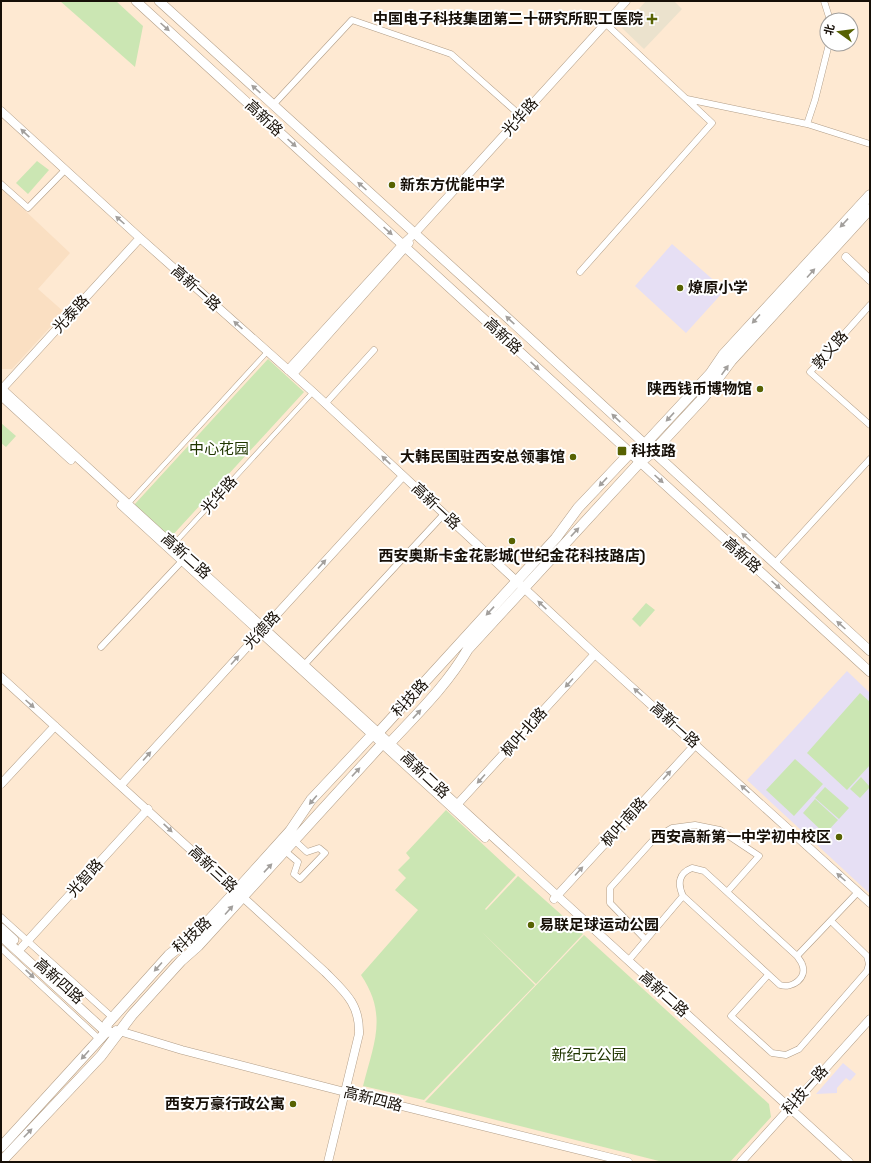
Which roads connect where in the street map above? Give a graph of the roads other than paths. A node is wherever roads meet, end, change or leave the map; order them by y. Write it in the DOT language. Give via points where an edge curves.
graph roads {
  1 [pos="136,1"];
  2 [pos="159,1"];
  3 [pos="626,1"];
  4 [pos="824,1"];
  5 [pos="827,12"];
  6 [pos="605,23"];
  7 [pos="827,52"];
  8 [pos="686,99"];
  9 [pos="273,105"];
  10 [pos="1,111"];
  11 [pos="521,116"];
  12 [pos="807,124"];
  13 [pos="870,144"];
  14 [pos="65,170"];
  15 [pos="1,184"];
  16 [pos="870,194"];
  17 [pos="870,209"];
  18 [pos="415,233"];
  19 [pos="140,238"];
  20 [pos="405,246"];
  21 [pos="846,257"];
  22 [pos="580,272"];
  23 [pos="870,280"];
  24 [pos="870,305"];
  25 [pos="374,350"];
  26 [pos="268,351"];
  27 [pos="290,372"];
  28 [pos="1,391"];
  29 [pos="313,392"];
  30 [pos="325,404"];
  31 [pos="870,425"];
  32 [pos="645,444"];
  33 [pos="653,452"];
  34 [pos="630,453"];
  35 [pos="870,459"];
  36 [pos="640,462"];
  37 [pos="403,476"];
  38 [pos="128,504"];
  39 [pos="444,514"];
  40 [pos="173,545"];
  41 [pos="182,562"];
  42 [pos="774,563"];
  43 [pos="521,585"];
  44 [pos="263,629"];
  45 [pos="102,647"];
  46 [pos="870,651"];
  47 [pos="595,654"];
  48 [pos="305,664"];
  49 [pos="870,672"];
  50 [pos="1,677"];
  51 [pos="55,726"];
  52 [pos="376,734"];
  53 [pos="386,743"];
  54 [pos="696,744"];
  55 [pos="1,784"];
  56 [pos="121,785"];
  57 [pos="455,807"];
  58 [pos="148,809"];
  59 [pos="294,840"];
  60 [pos="284,850"];
  61 [pos="727,892"];
  62 [pos="858,892"];
  63 [pos="239,894"];
  64 [pos="682,896"];
  65 [pos="555,898"];
  66 [pos="870,903"];
  67 [pos="1,917"];
  68 [pos="831,921"];
  69 [pos="1,928"];
  70 [pos="1,936"];
  71 [pos="646,940"];
  72 [pos="25,944"];
  73 [pos="1,948"];
  74 [pos="797,956"];
  75 [pos="628,961"];
  76 [pos="768,975"];
  77 [pos="870,1019"];
  78 [pos="106,1028"];
  79 [pos="119,1033"];
  80 [pos="345,1092"];
  81 [pos="787,1110"];
  82 [pos="1,1147"];
  83 [pos="1,1162"];
  84 [pos="328,1162"];
  85 [pos="628,1162"];
  86 [pos="741,1162"];
  87 [pos="841,1162"];
  88 [pos="849,1162"];
  1 -- 20 [label="main road, 高新路, one-way"];
  9 -- 2 [label="main road, 高新路, one-way"];
  3 -- 6 [label="street, 光华路"];
  4 -- 5 [label="street"];
  6 -- 8 [label="street"];
  6 -- 11 [label="street, 光华路"];
  7 -- 12 [label="street"];
  8 -- 12 [label="street"];
  8 -- 22 [label="street" via="712,123"];
  9 -- 11 [label="street" via="352,20 451,54"];
  18 -- 9 [label="main road, 高新路, one-way"];
  14 -- 10 [label="street, 高新一路, one-way"];
  11 -- 18 [label="street, 光华路"];
  12 -- 13 [label="street"];
  14 -- 15 [label="street" via="28,208"];
  19 -- 14 [label="street, 高新一路, one-way"];
  16 -- 32 [label="main road, 科技路, one-way"];
  33 -- 17 [label="main road, 科技路, one-way" via="713,387 731,361"];
  18 -- 20 [label="street, 光华路"];
  32 -- 18 [label="main road, 高新路, one-way"];
  26 -- 19 [label="street, 高新一路, one-way"];
  19 -- 28 [label="street, 光泰路"];
  20 -- 27 [label="street, 光华路"];
  20 -- 34 [label="main road, 高新路, one-way"];
  21 -- 23 [label="street"];
  24 -- 31 [label="street, 敦义路" via="810,372"];
  25 -- 30 [label="street"];
  26 -- 27 [label="street, 高新一路"];
  26 -- 38 [label="street"];
  27 -- 29 [label="street, 高新一路"];
  28 -- 38 [label="street, 高新二路"];
  28 -- 41 [label="street, 高新二路"];
  29 -- 30 [label="street, 高新一路"];
  29 -- 40 [label="street, 光华路"];
  37 -- 30 [label="street, 高新一路, one-way"];
  32 -- 33 [label="main road, 高新路"];
  32 -- 34 [label="main road, 科技路"];
  33 -- 36 [label="main road, 科技路"];
  42 -- 33 [label="main road, 高新路, one-way"];
  34 -- 36 [label="main road, 高新路"];
  34 -- 43 [label="main road, 科技路, one-way" via="578,508"];
  35 -- 42 [label="street"];
  43 -- 36 [label="main road, 科技路, one-way"];
  36 -- 49 [label="main road, 高新路, one-way"];
  37 -- 39 [label="street, 高新一路"];
  44 -- 37 [label="street, 光德路, one-way"];
  38 -- 40 [label="street, 高新二路"];
  39 -- 43 [label="street, 高新一路"];
  39 -- 48 [label="street"];
  40 -- 44 [label="street, 高新二路"];
  41 -- 44 [label="street, 高新二路"];
  41 -- 45 [label="street"];
  46 -- 42 [label="main road, 高新路, one-way"];
  47 -- 43 [label="street, 高新一路, one-way"];
  43 -- 52 [label="main road, 科技路, one-way"];
  53 -- 43 [label="main road, 科技路, one-way" via="453,674 468,650"];
  44 -- 48 [label="street, 高新二路"];
  44 -- 52 [label="street, 高新二路"];
  56 -- 44 [label="street, 光德路, one-way"];
  54 -- 47 [label="street, 高新一路, one-way"];
  47 -- 57 [label="street, 枫叶北路, one-way"];
  48 -- 52 [label="street, 高新二路"];
  50 -- 51 [label="street, 高新三路, one-way"];
  51 -- 55 [label="street"];
  51 -- 56 [label="street, 高新三路"];
  52 -- 53 [label="street, 高新二路"];
  52 -- 63 [label="main road, 科技路, one-way" via="312,800"];
  53 -- 57 [label="street, 高新二路"];
  59 -- 53 [label="main road, 科技路, one-way"];
  62 -- 54 [label="street, 高新一路, one-way"];
  65 -- 54 [label="street, 枫叶南路, one-way"];
  56 -- 58 [label="street, 高新三路"];
  57 -- 65 [label="street, 高新二路"];
  58 -- 63 [label="street, 高新三路, one-way"];
  58 -- 72 [label="street, 光智路"];
  59 -- 60 [label="main road, 科技路"];
  59 -- 60 [label="street" via="307,852 319,848 325,853 300,879 294,874 298,862"];
  63 -- 60 [label="main road, 科技路, one-way"];
  61 -- 64 [label="street" via="704,871 692,868 684,871 679,879"];
  61 -- 71 [label="street" via="759,856 720,830 695,825 672,828 655,838 610,888 609,896 610,903"];
  61 -- 74 [label="street"];
  62 -- 66 [label="street, 高新一路"];
  62 -- 68 [label="street"];
  63 -- 78 [label="main road, 科技路, one-way" via="200,931 169,955"];
  79 -- 63 [label="main road, 科技路, one-way" via="176,966 198,946"];
  63 -- 80 [label="street, 高新三路" via="325,972 355,1008 359,1019 359,1034"];
  64 -- 71 [label="street"];
  64 -- 76 [label="street"];
  65 -- 75 [label="street, 高新二路"];
  65 -- 81 [label="street, 高新二路"];
  67 -- 72 [label="street"];
  68 -- 74 [label="street"];
  68 -- 76 [label="street" via="867,956 867,971 798,1049 786,1055 772,1053 731,1016"];
  69 -- 72 [label="main road, 高新四路"];
  70 -- 78 [label="main road, 高新四路"];
  71 -- 75 [label="street"];
  72 -- 78 [label="main road, 高新四路"];
  73 -- 78 [label="street, one-way"];
  74 -- 76 [label="street" via="803,972 792,986 780,985"];
  75 -- 81 [label="street, 高新二路"];
  77 -- 81 [label="street, 科技一路"];
  78 -- 79 [label="main road, 高新四路"];
  78 -- 82 [label="main road, 科技路, one-way"];
  79 -- 80 [label="street, 高新四路"];
  83 -- 79 [label="main road, 科技路, one-way" via="102,1056"];
  80 -- 84 [label="street, 高新三路"];
  80 -- 85 [label="street, 高新四路"];
  81 -- 86 [label="street, 科技一路"];
  81 -- 87 [label="street, 高新二路"];
  81 -- 88 [label="street, 高新二路"];
}
